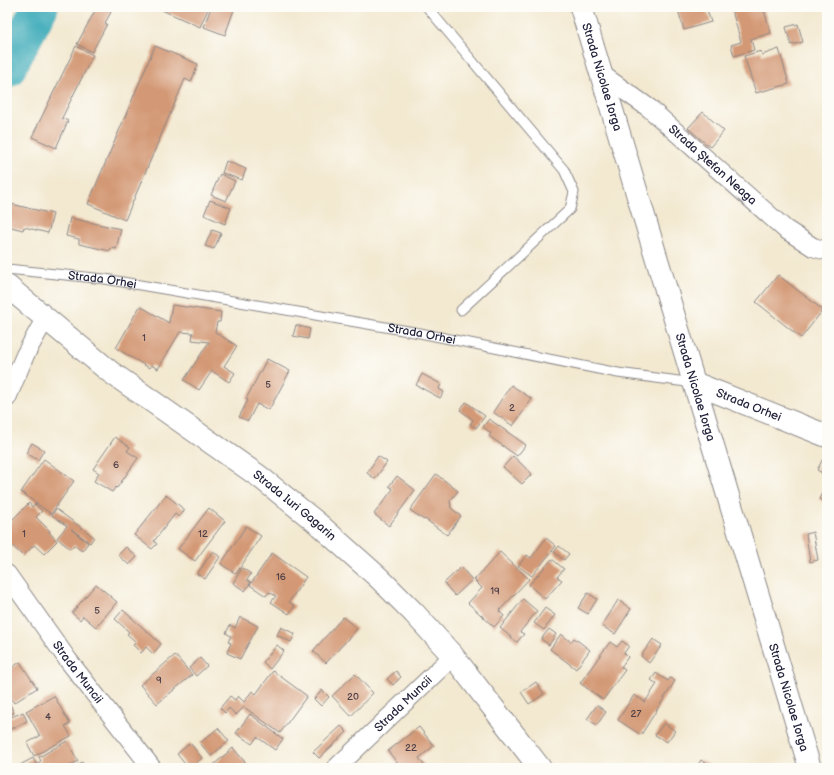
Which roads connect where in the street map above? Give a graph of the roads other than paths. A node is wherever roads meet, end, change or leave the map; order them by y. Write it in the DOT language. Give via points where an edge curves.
graph roads {
  1 [pos="427,7"];
  2 [pos="580,7"];
  3 [pos="601,74"];
  4 [pos="827,251"];
  5 [pos="7,269"];
  6 [pos="7,286"];
  7 [pos="461,310"];
  8 [pos="45,319"];
  9 [pos="694,383"];
  10 [pos="7,398"];
  11 [pos="827,436"];
  12 [pos="7,574"];
  13 [pos="453,656"];
  14 [pos="152,768"];
  15 [pos="336,768"];
  16 [pos="540,768"];
  17 [pos="810,768"];
  1 -- 7 [label="lane" via="564,170 574,192 570,209"];
  2 -- 3 [label="street, Strada Nicolae Iorga"];
  3 -- 4 [label="street, Strada Ștefan Neaga" via="649,108 785,229 813,247"];
  3 -- 9 [label="street, Strada Nicolae Iorga"];
  5 -- 9 [label="lane, Strada Orhei" via="105,279 420,334 618,373"];
  6 -- 8 [label="street, Strada Iuri Gagarin"];
  8 -- 10 [label="street" via="25,355"];
  8 -- 13 [label="street, Strada Iuri Gagarin" via="109,371 260,477 316,522 379,578"];
  9 -- 11 [label="street, Strada Orhei"];
  9 -- 17 [label="street, Strada Nicolae Iorga"];
  12 -- 14 [label="street, Strada Muncii" via="68,660"];
  13 -- 15 [label="street, Strada Muncii"];
  13 -- 16 [label="street, Strada Iuri Gagarin"];
}
